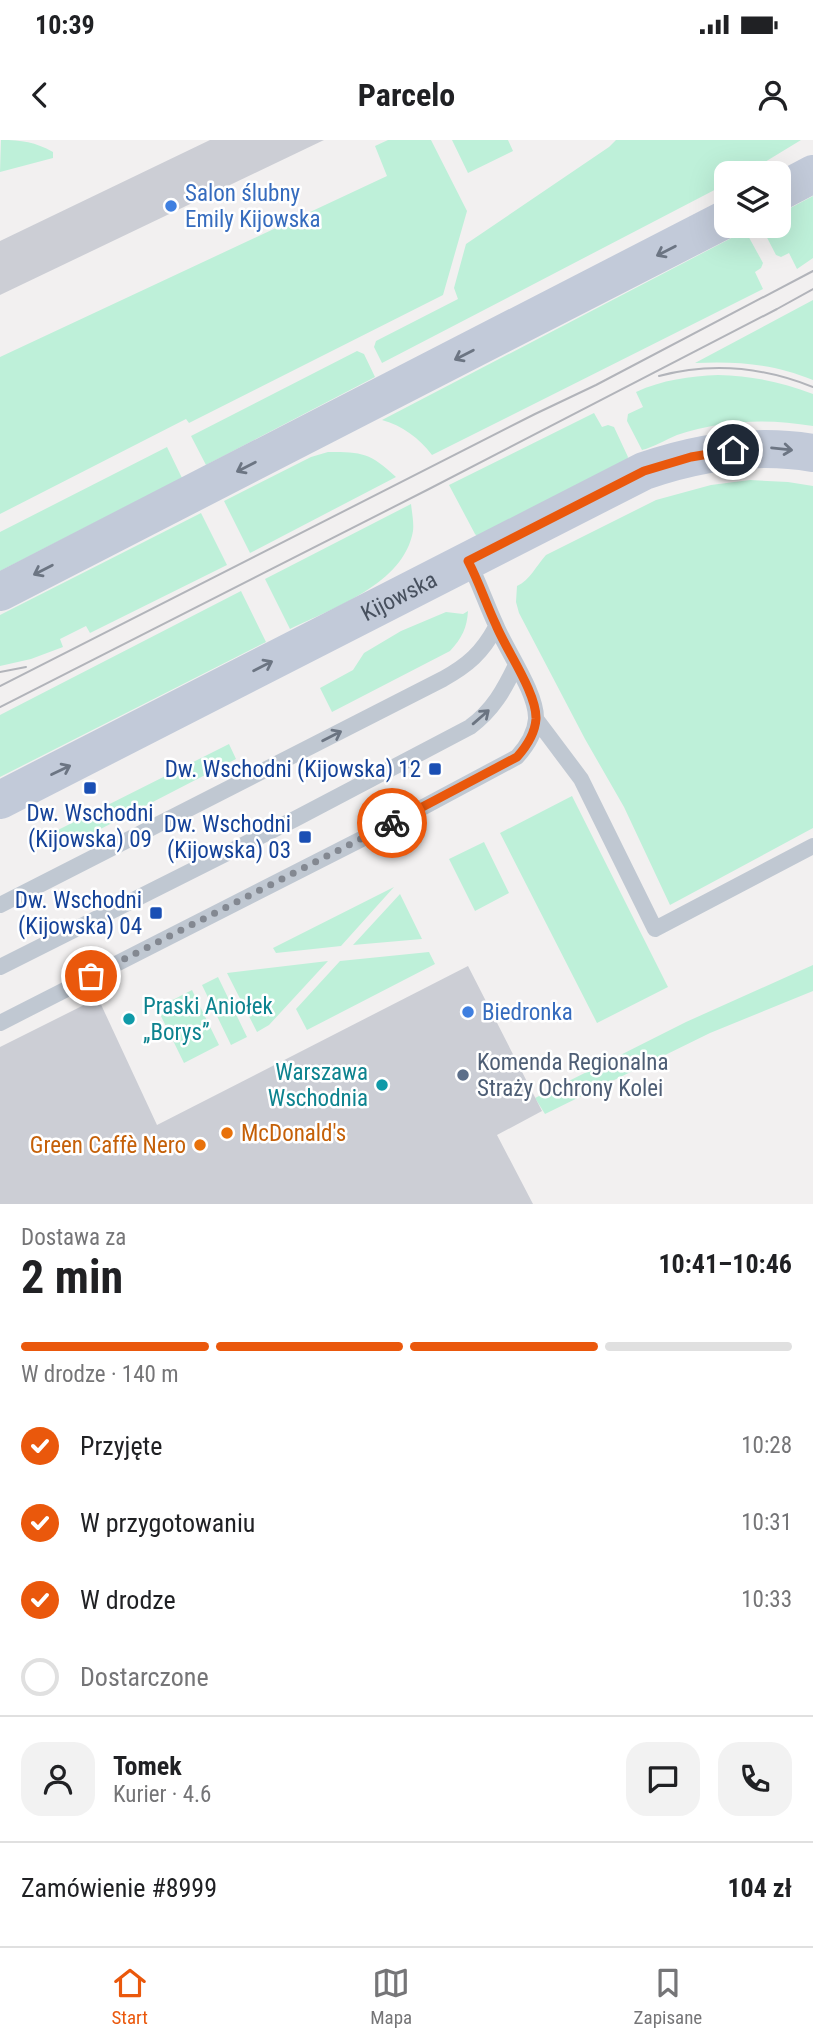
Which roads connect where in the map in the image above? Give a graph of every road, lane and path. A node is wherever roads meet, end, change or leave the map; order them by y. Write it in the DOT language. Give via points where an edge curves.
graph roads {
  1 [pos="813,174"];
  2 [pos="791,186"];
  3 [pos="714,225"];
  4 [pos="813,453"];
  5 [pos="468,561"];
  6 [pos="0,592"];
  7 [pos="496,627"];
  8 [pos="516,665"];
  9 [pos="536,719"];
  10 [pos="0,800"];
  11 [pos="813,846"];
  12 [pos="0,905"];
  13 [pos="0,967"];
  14 [pos="0,1023"];
  1 -- 2 [label="street"];
  3 -- 6 [label="street, one-way"];
  5 -- 4 [label="street, Kijowska, one-way" via="659,466 733,450"];
  5 -- 7 [label="lane"];
  10 -- 5 [label="street, Kijowska, one-way"];
  7 -- 8 [label="lane"];
  12 -- 7 [label="lane, one-way" via="443,679 481,651"];
  8 -- 9 [label="lane" via="533,700"];
  13 -- 8 [label="lane, one-way" via="470,727 502,694"];
  9 -- 11 [label="lane" via="581,779 655,929"];
  9 -- 14 [label="lane" via="526,747 506,764"];
}
